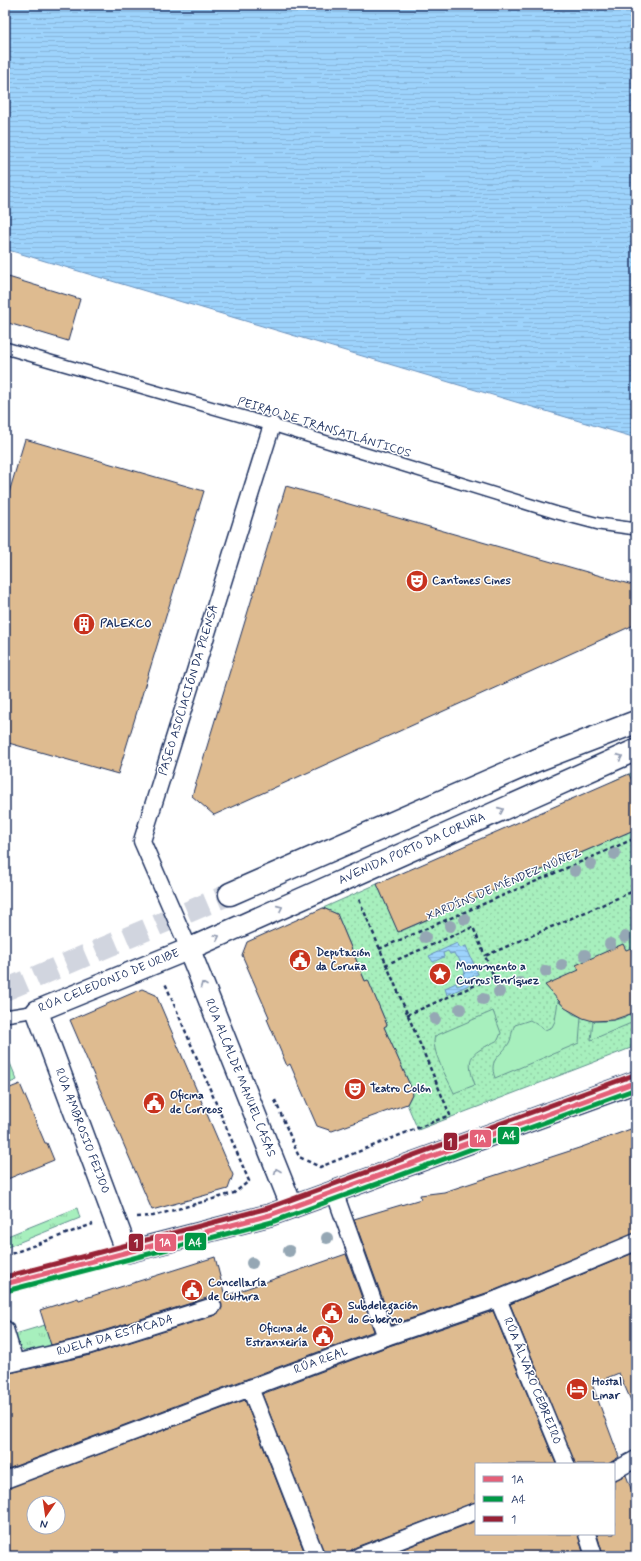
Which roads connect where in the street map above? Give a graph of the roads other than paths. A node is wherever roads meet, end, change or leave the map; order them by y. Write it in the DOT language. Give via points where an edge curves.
graph roads {
  1 [pos="5,348"];
  2 [pos="272,425"];
  3 [pos="636,529"];
  4 [pos="636,722"];
  5 [pos="636,750"];
  6 [pos="230,894"];
  7 [pos="189,949"];
  8 [pos="37,1011"];
  9 [pos="5,1016"];
  10 [pos="636,1082"];
  11 [pos="334,1191"];
  12 [pos="292,1207"];
  13 [pos="636,1242"];
  14 [pos="127,1252"];
  15 [pos="5,1284"];
  16 [pos="498,1299"];
  17 [pos="213,1306"];
  18 [pos="5,1329"];
  19 [pos="386,1337"];
  20 [pos="10,1363"];
  21 [pos="250,1388"];
  22 [pos="566,1463"];
  23 [pos="634,1465"];
  24 [pos="615,1471"];
  25 [pos="5,1480"];
  26 [pos="475,1511"];
  27 [pos="587,1535"];
  28 [pos="316,1556"];
  29 [pos="359,1556"];
  30 [pos="594,1556"];
  1 -- 2 [label="lane, PEIRAO DE TRANSATLÁNTICOS"];
  2 -- 3 [label="lane, PEIRAO DE TRANSATLÁNTICOS" via="557,513 598,524"];
  2 -- 7 [label="street, PASEO ASOCIACIÓN DA PRENSA" via="142,841"];
  4 -- 6 [label="main road" via="537,760"];
  7 -- 5 [label="street, AVENIDA PORTO DA CORUÑA, one-way"];
  7 -- 8 [label="street, RÚA CELEDONIO DE URIBE"];
  12 -- 7 [label="street, RÚA ALCALDE MANUEL CASAS, one-way"];
  8 -- 9 [label="lane, RÚA CELEDONIO DE URIBE"];
  8 -- 14 [label="street, RÚA AMBROSIO FEIJOO"];
  10 -- 11 [label="street"];
  11 -- 12 [label="street"];
  11 -- 19 [label="street"];
  12 -- 14 [label="street"];
  13 -- 16 [label="street, RÚA REAL"];
  14 -- 15 [label="street"];
  16 -- 19 [label="street, RÚA REAL"];
  16 -- 22 [label="street, RÚA ÁLVARO CEBREIRO"];
  17 -- 20 [label="street, RUELA DA ESTACADA" via="87,1346"];
  18 -- 20 [label="street, RUELA DA ESTACADA"];
  19 -- 21 [label="street, RÚA REAL"];
  21 -- 25 [label="street, RÚA REAL"];
  21 -- 28 [label="street"];
  23 -- 24 [label="street"];
  26 -- 29 [label="street"];
  27 -- 30 [label="street"];
}
